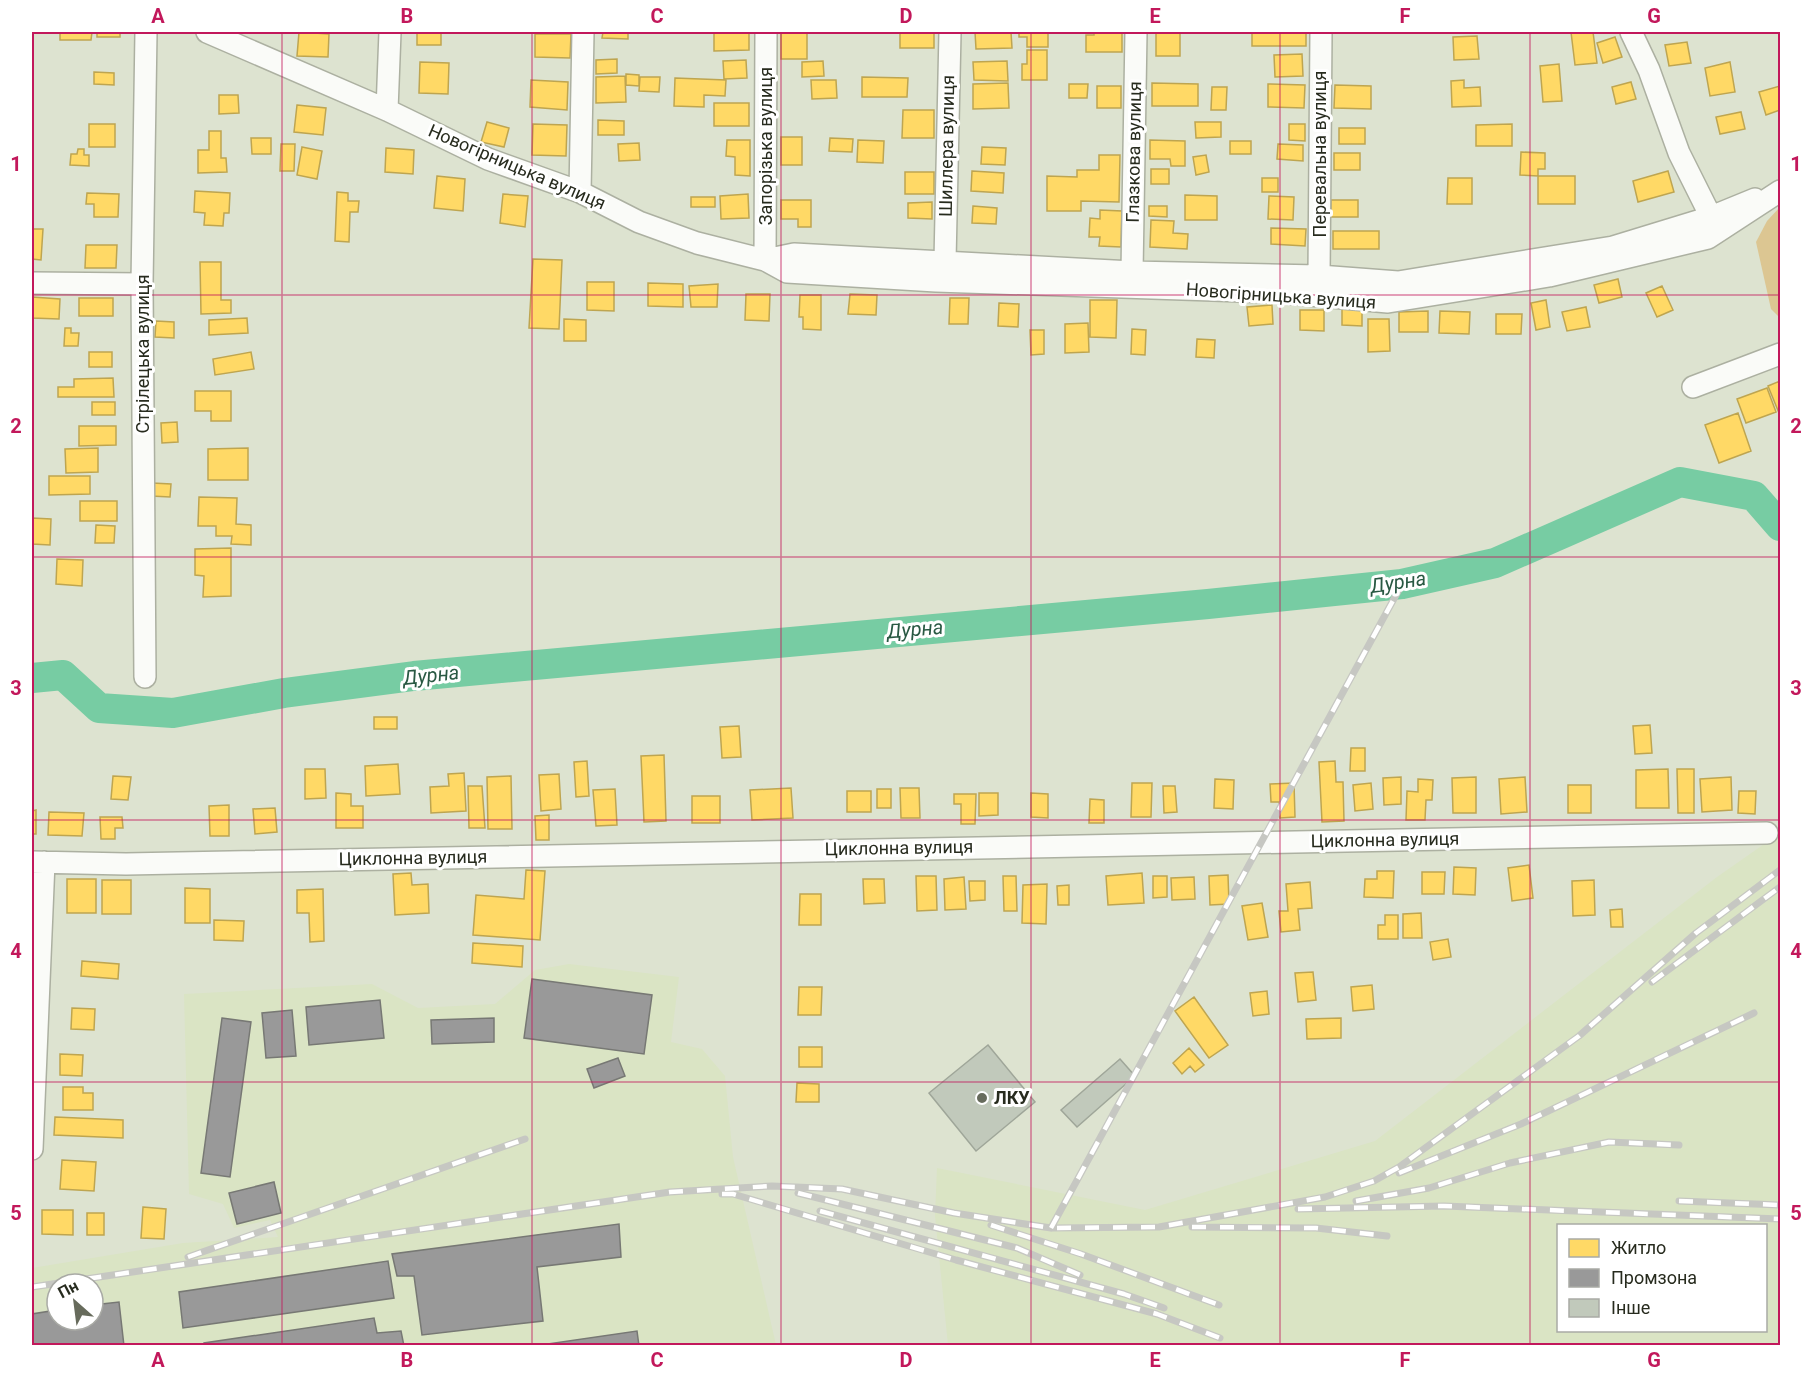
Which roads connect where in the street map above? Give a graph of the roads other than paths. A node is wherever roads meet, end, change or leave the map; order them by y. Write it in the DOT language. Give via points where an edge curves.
graph roads {
  1 [pos="146,32"];
  2 [pos="207,32"];
  3 [pos="390,32"];
  4 [pos="583,32"];
  5 [pos="766,32"];
  6 [pos="950,32"];
  7 [pos="1136,32"];
  8 [pos="1321,32"];
  9 [pos="1630,32"];
  10 [pos="387,110"];
  11 [pos="1780,190"];
  12 [pos="580,192"];
  13 [pos="1711,216"];
  14 [pos="765,260"];
  15 [pos="945,261"];
  16 [pos="1132,272"];
  17 [pos="1319,276"];
  18 [pos="32,284"];
  19 [pos="142,284"];
  20 [pos="1780,354"];
  21 [pos="1693,387"];
  22 [pos="145,677"];
  23 [pos="1767,833"];
  24 [pos="38,862"];
  25 [pos="32,1149"];
  1 -- 19 [label="street, Стрілецька вулиця"];
  2 -- 10 [label="street, Новогірницька вулиця"];
  3 -- 10 [label="street"];
  4 -- 12 [label="street"];
  5 -- 14 [label="street, Запорізька вулиця"];
  6 -- 15 [label="street, Шиллера вулиця"];
  7 -- 16 [label="street, Глазкова вулиця"];
  8 -- 17 [label="street, Перевальна вулиця"];
  9 -- 13 [label="street" via="1649,70 1679,153"];
  10 -- 12 [label="street, Новогірницька вулиця" via="488,159"];
  11 -- 13 [label="street, Новогірницька вулиця"];
  11 -- 14 [label="street, Новогірницька вулиця" via="1708,238 1549,276 1388,302 1275,292 787,272"];
  12 -- 14 [label="street, Новогірницька вулиця" via="639,222 697,243"];
  13 -- 17 [label="street, Новогірницька вулиця" via="1613,247 1526,263 1398,282"];
  14 -- 15 [label="street, Новогірницька вулиця" via="794,254"];
  15 -- 16 [label="street, Новогірницька вулиця"];
  16 -- 17 [label="street, Новогірницька вулиця"];
  18 -- 19 [label="street"];
  19 -- 22 [label="street, Стрілецька вулиця"];
  20 -- 21 [label="street"];
  23 -- 24 [label="street, Циклонна вулиця" via="126,864"];
  24 -- 25 [label="street"];
}
